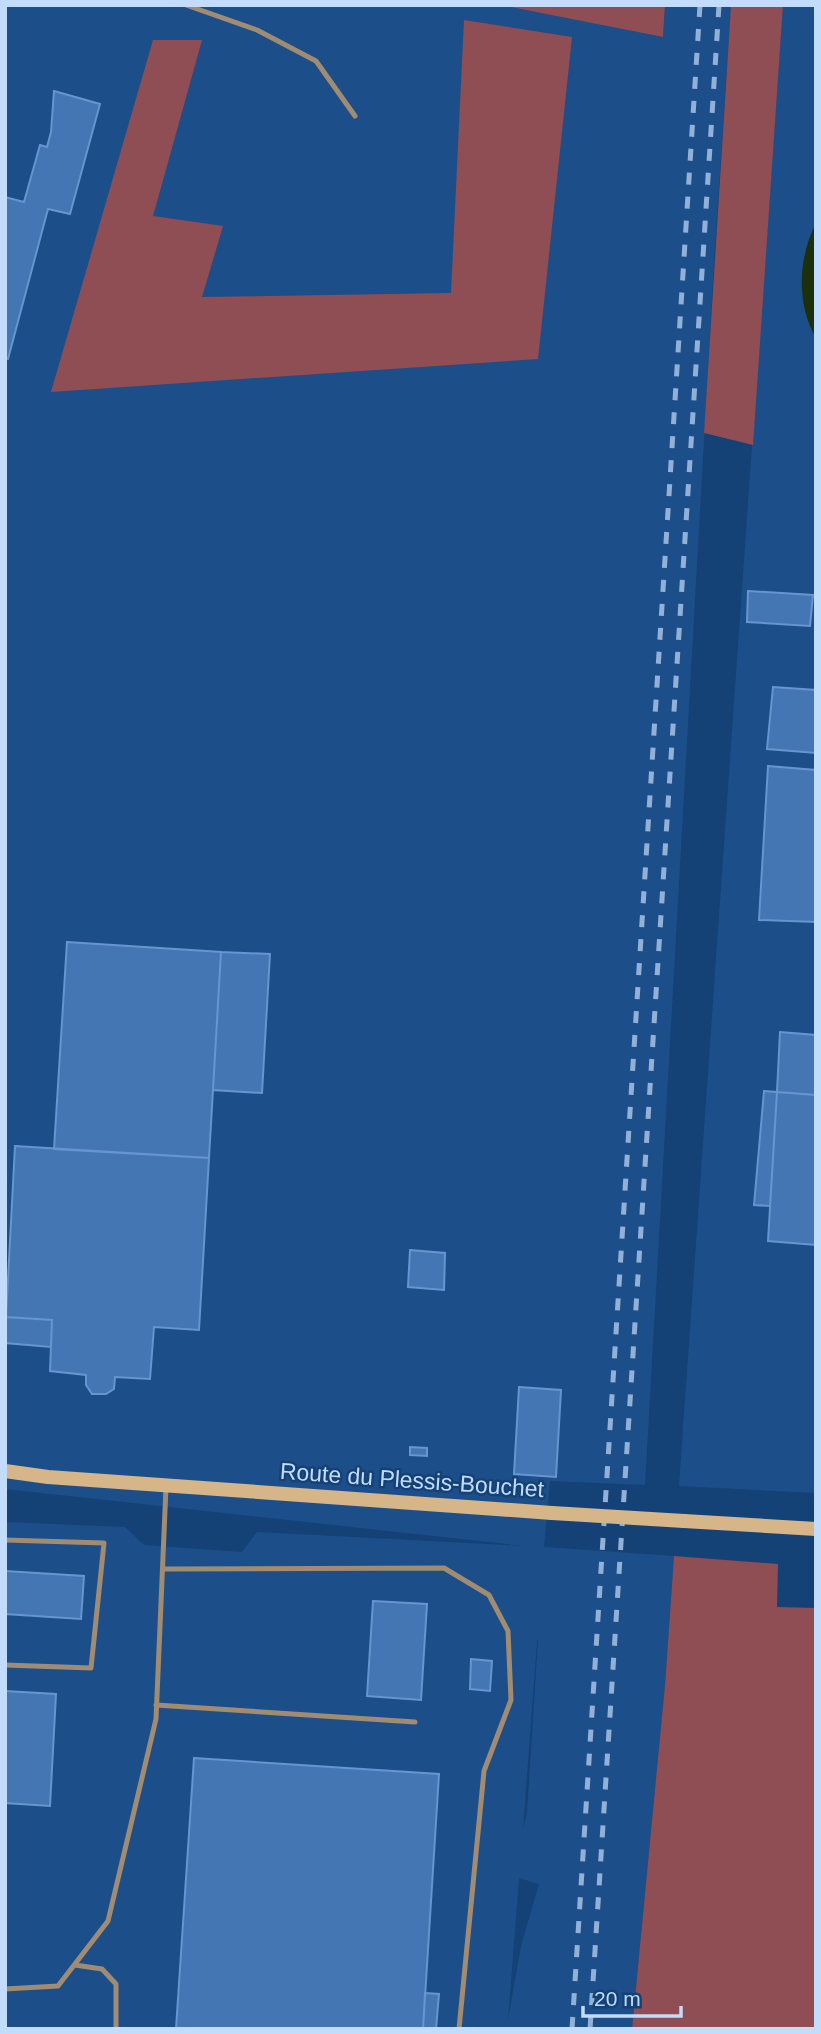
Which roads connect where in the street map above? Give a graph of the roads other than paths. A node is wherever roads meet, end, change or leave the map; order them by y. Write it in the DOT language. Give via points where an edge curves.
graph roads {
  1 [pos="187,5"];
  2 [pos="355,116"];
  3 [pos="5,1471"];
  4 [pos="166,1485"];
  5 [pos="816,1529"];
  6 [pos="5,1540"];
  7 [pos="163,1569"];
  8 [pos="5,1665"];
  9 [pos="156,1705"];
  10 [pos="415,1722"];
  11 [pos="75,1965"];
  12 [pos="5,1989"];
  13 [pos="116,2029"];
  14 [pos="459,2029"];
  1 -- 2 [label="lane" via="257,30 316,61"];
  3 -- 4 [label="street, Route du Plessis-Bouchet"];
  4 -- 5 [label="street, Route du Plessis-Bouchet, bridge"];
  4 -- 7 [label="lane"];
  6 -- 8 [label="lane" via="104,1543 91,1668"];
  7 -- 9 [label="lane"];
  7 -- 14 [label="lane" via="444,1568 489,1595 508,1631 511,1700 484,1771"];
  9 -- 10 [label="lane"];
  9 -- 11 [label="lane" via="108,1921"];
  11 -- 12 [label="lane" via="58,1986"];
  11 -- 13 [label="lane" via="102,1969 116,1984"];
}
